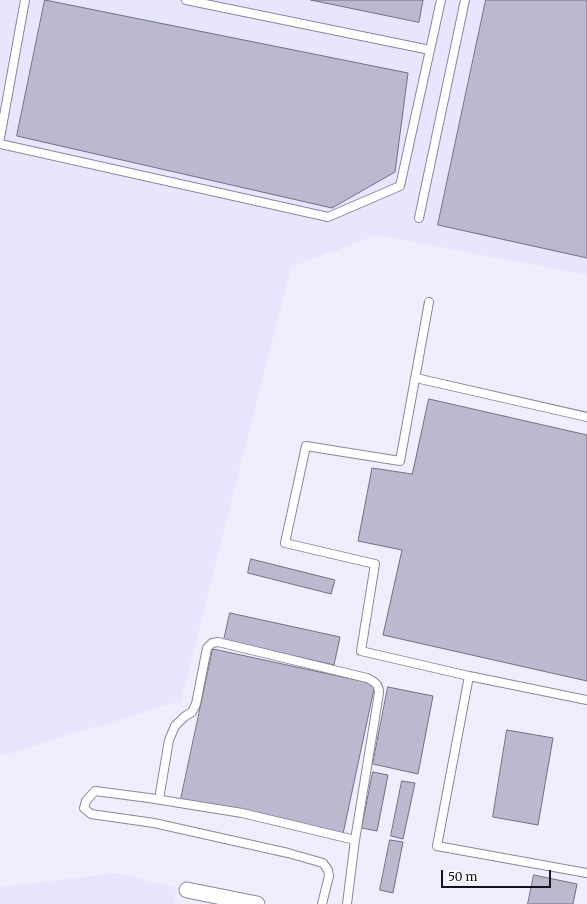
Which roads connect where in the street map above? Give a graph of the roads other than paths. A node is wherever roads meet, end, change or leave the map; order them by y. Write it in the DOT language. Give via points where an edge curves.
graph roads {
  1 [pos="25,0"];
  2 [pos="186,0"];
  3 [pos="441,0"];
  4 [pos="465,0"];
  5 [pos="430,50"];
  6 [pos="0,138"];
  7 [pos="0,144"];
  8 [pos="419,218"];
  9 [pos="429,302"];
  10 [pos="416,378"];
  11 [pos="587,417"];
  12 [pos="469,676"];
  13 [pos="587,700"];
  14 [pos="159,799"];
  15 [pos="355,840"];
  16 [pos="587,873"];
  17 [pos="187,890"];
  18 [pos="257,904"];
  19 [pos="322,904"];
  20 [pos="347,904"];
  1 -- 6 [label="lane"];
  2 -- 5 [label="lane"];
  3 -- 5 [label="lane"];
  4 -- 8 [label="lane"];
  5 -- 7 [label="lane" via="400,186 328,217"];
  9 -- 10 [label="lane"];
  10 -- 11 [label="lane"];
  10 -- 12 [label="lane" via="400,461 306,446 285,543 375,564 361,650"];
  12 -- 13 [label="lane"];
  12 -- 16 [label="lane" via="437,846"];
  14 -- 15 [label="lane" via="242,813"];
  14 -- 15 [label="lane" via="169,740 175,726 192,712 196,704 207,648 218,642 376,682 379,693"];
  14 -- 19 [label="lane" via="95,791 86,801 84,808 91,814 161,825 323,863 329,876"];
  15 -- 20 [label="lane"];
  17 -- 18 [label="street"];
}
